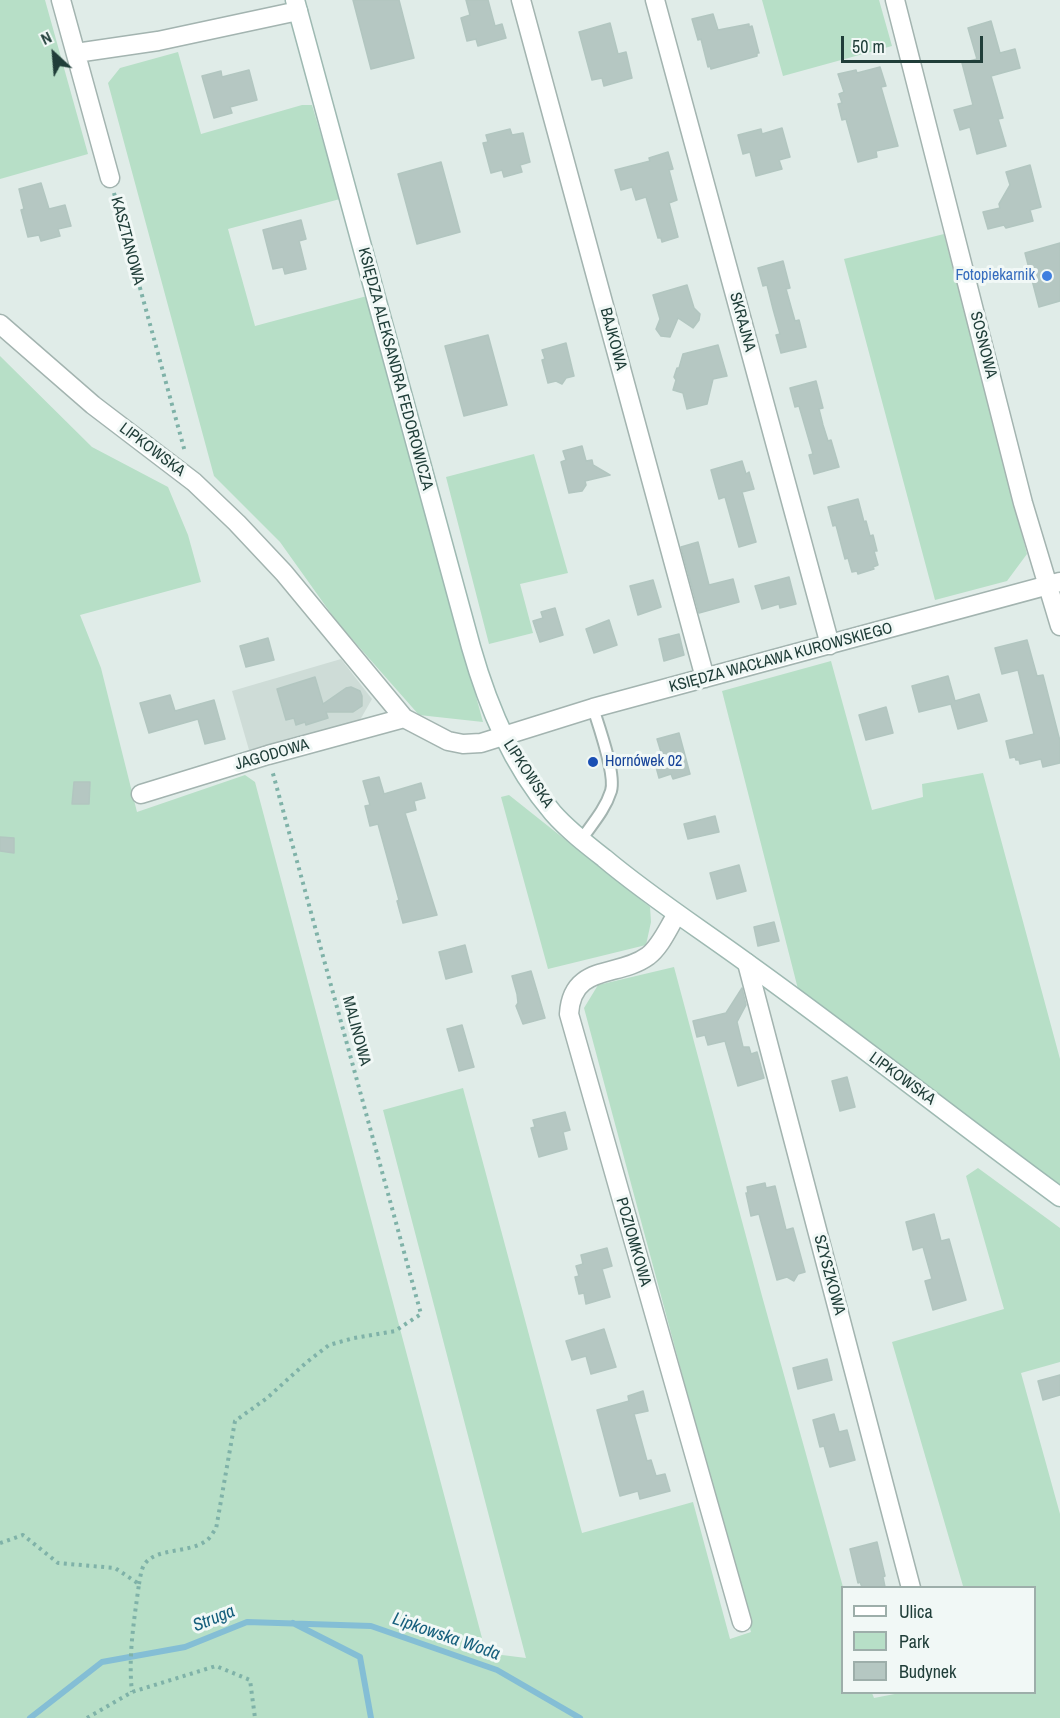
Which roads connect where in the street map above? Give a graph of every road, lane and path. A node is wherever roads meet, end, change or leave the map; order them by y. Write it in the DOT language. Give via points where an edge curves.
graph roads {
  1 [pos="61,0"];
  2 [pos="521,0"];
  3 [pos="655,0"];
  4 [pos="895,0"];
  5 [pos="297,5"];
  6 [pos="76,53"];
  7 [pos="110,178"];
  8 [pos="0,324"];
  9 [pos="194,482"];
  10 [pos="1054,583"];
  11 [pos="1060,626"];
  12 [pos="830,645"];
  13 [pos="705,678"];
  14 [pos="593,708"];
  15 [pos="404,718"];
  16 [pos="503,735"];
  17 [pos="268,755"];
  18 [pos="141,794"];
  19 [pos="581,840"];
  20 [pos="677,914"];
  21 [pos="747,963"];
  22 [pos="1060,1197"];
  23 [pos="0,1543"];
  24 [pos="139,1584"];
  25 [pos="911,1586"];
  26 [pos="742,1622"];
  27 [pos="132,1692"];
  28 [pos="87,1718"];
  29 [pos="255,1718"];
  1 -- 6 [label="street, KASZTANOWA"];
  2 -- 13 [label="street, BAJKOWA"];
  3 -- 12 [label="street, SKRAJNA"];
  4 -- 10 [label="street, SOSNOWA" via="1023,503"];
  5 -- 6 [label="street" via="158,41"];
  5 -- 16 [label="street, KSIĘDZA ALEKSANDRA FEDOROWICZA" via="482,686"];
  6 -- 7 [label="street, KASZTANOWA"];
  7 -- 9 [label="path, KASZTANOWA"];
  8 -- 9 [label="street, LIPKOWSKA" via="93,405"];
  9 -- 15 [label="street, LIPKOWSKA" via="284,573"];
  10 -- 11 [label="street, SOSNOWA"];
  10 -- 12 [label="street, KSIĘDZA WACŁAWA KUROWSKIEGO"];
  12 -- 13 [label="street, KSIĘDZA WACŁAWA KUROWSKIEGO"];
  13 -- 14 [label="street, KSIĘDZA WACŁAWA KUROWSKIEGO"];
  14 -- 16 [label="street, KSIĘDZA WACŁAWA KUROWSKIEGO"];
  14 -- 19 [label="lane" via="612,789"];
  15 -- 16 [label="street, LIPKOWSKA" via="448,741 463,744"];
  15 -- 17 [label="street, JAGODOWA"];
  16 -- 19 [label="street, LIPKOWSKA" via="531,784"];
  17 -- 18 [label="street, JAGODOWA"];
  17 -- 24 [label="path, MALINOWA" via="421,1314 395,1331 329,1345 235,1421 216,1529 206,1541 152,1557 144,1565"];
  19 -- 20 [label="street, LIPKOWSKA"];
  20 -- 21 [label="street, LIPKOWSKA"];
  20 -- 26 [label="street, POZIOMKOWA" via="648,956 593,976 579,986 570,1002 569,1014"];
  21 -- 22 [label="street, LIPKOWSKA"];
  21 -- 25 [label="street, SZYSZKOWA"];
  23 -- 24 [label="path" via="22,1535 58,1563 114,1568"];
  24 -- 27 [label="path" via="130,1648"];
  27 -- 28 [label="path"];
  27 -- 29 [label="path" via="216,1666 250,1680"];
}
